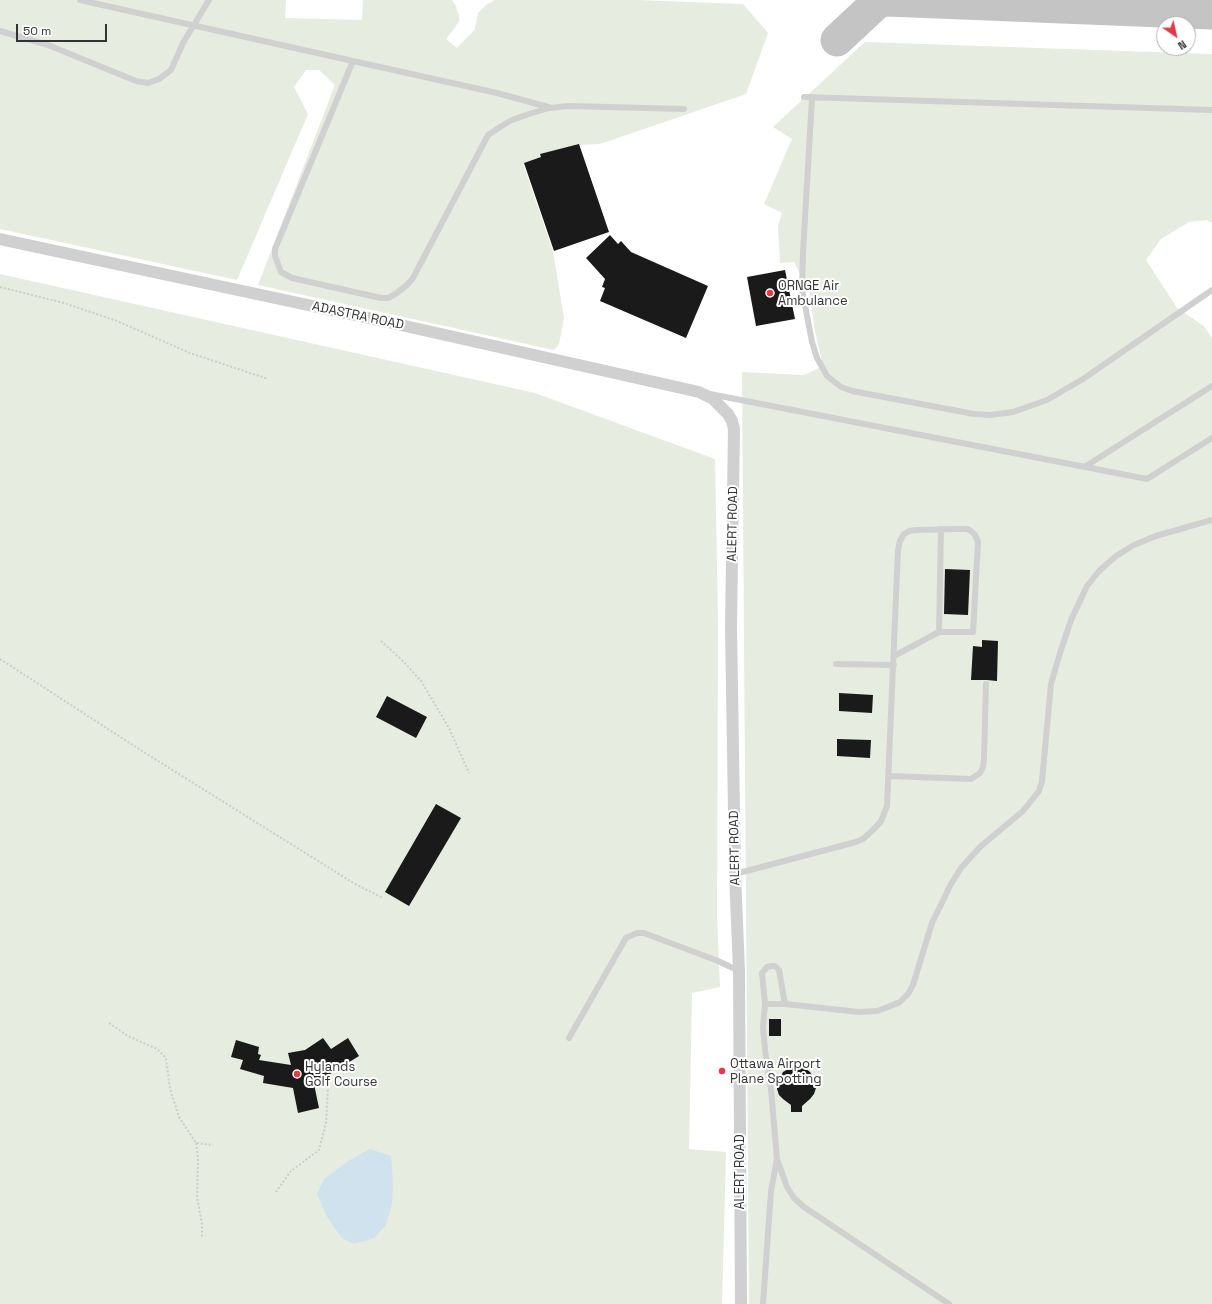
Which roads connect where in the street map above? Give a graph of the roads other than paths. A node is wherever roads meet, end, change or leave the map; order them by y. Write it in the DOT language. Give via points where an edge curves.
graph roads {
  1 [pos="80,0"];
  2 [pos="209,0"];
  3 [pos="194,25"];
  4 [pos="0,31"];
  5 [pos="353,61"];
  6 [pos="804,98"];
  7 [pos="812,98"];
  8 [pos="549,108"];
  9 [pos="684,109"];
  10 [pos="1212,110"];
  11 [pos="0,239"];
  12 [pos="1212,290"];
  13 [pos="1212,386"];
  14 [pos="699,392"];
  15 [pos="713,399"];
  16 [pos="1212,438"];
  17 [pos="1086,466"];
  18 [pos="1212,520"];
  19 [pos="941,529"];
  20 [pos="938,632"];
  21 [pos="894,656"];
  22 [pos="836,664"];
  23 [pos="894,666"];
  24 [pos="986,684"];
  25 [pos="889,776"];
  26 [pos="735,874"];
  27 [pos="739,971"];
  28 [pos="765,1004"];
  29 [pos="785,1004"];
  30 [pos="569,1038"];
  31 [pos="778,1159"];
  32 [pos="741,1304"];
  33 [pos="763,1304"];
  34 [pos="949,1304"];
  1 -- 3 [label="lane"];
  2 -- 3 [label="lane"];
  3 -- 4 [label="lane" via="171,70 148,83 136,81 48,46"];
  3 -- 5 [label="lane"];
  5 -- 8 [label="lane" via="496,93"];
  5 -- 8 [label="lane" via="275,249 278,267 292,278 381,298 394,295 413,278 488,135 512,120"];
  6 -- 7 [label="lane"];
  7 -- 10 [label="lane"];
  7 -- 12 [label="lane" via="802,289 817,358 827,376 841,387 974,414 1013,412 1047,400 1083,379"];
  8 -- 9 [label="lane" via="570,106"];
  11 -- 14 [label="street, ADASTRA ROAD"];
  13 -- 17 [label="lane"];
  14 -- 15 [label="street, ADASTRA ROAD"];
  14 -- 17 [label="lane"];
  15 -- 26 [label="street, ALERT ROAD" via="728,414 734,429 731,626"];
  16 -- 17 [label="lane" via="1147,479"];
  18 -- 29 [label="lane" via="1134,545 1099,571 1088,586 1071,620 1051,684 1042,781 1038,792 1022,811 961,868 932,923 908,994 888,1008 859,1012"];
  19 -- 20 [label="lane"];
  19 -- 20 [label="lane" via="967,530 975,534 978,542 973,632"];
  19 -- 21 [label="lane" via="909,531 900,541"];
  20 -- 21 [label="lane"];
  21 -- 23 [label="lane"];
  22 -- 23 [label="lane"];
  23 -- 25 [label="lane"];
  24 -- 25 [label="lane" via="984,760 980,773 971,779"];
  25 -- 26 [label="lane" via="887,806 881,821 863,839"];
  26 -- 27 [label="street, ALERT ROAD"];
  27 -- 30 [label="lane" via="659,938 637,933 626,938"];
  27 -- 32 [label="street, ALERT ROAD"];
  28 -- 29 [label="lane"];
  28 -- 29 [label="lane" via="762,973 767,967 776,966"];
  28 -- 31 [label="lane" via="764,1050"];
  31 -- 33 [label="lane" via="770,1191"];
  31 -- 34 [label="lane" via="788,1187 794,1198 804,1207"];
}
